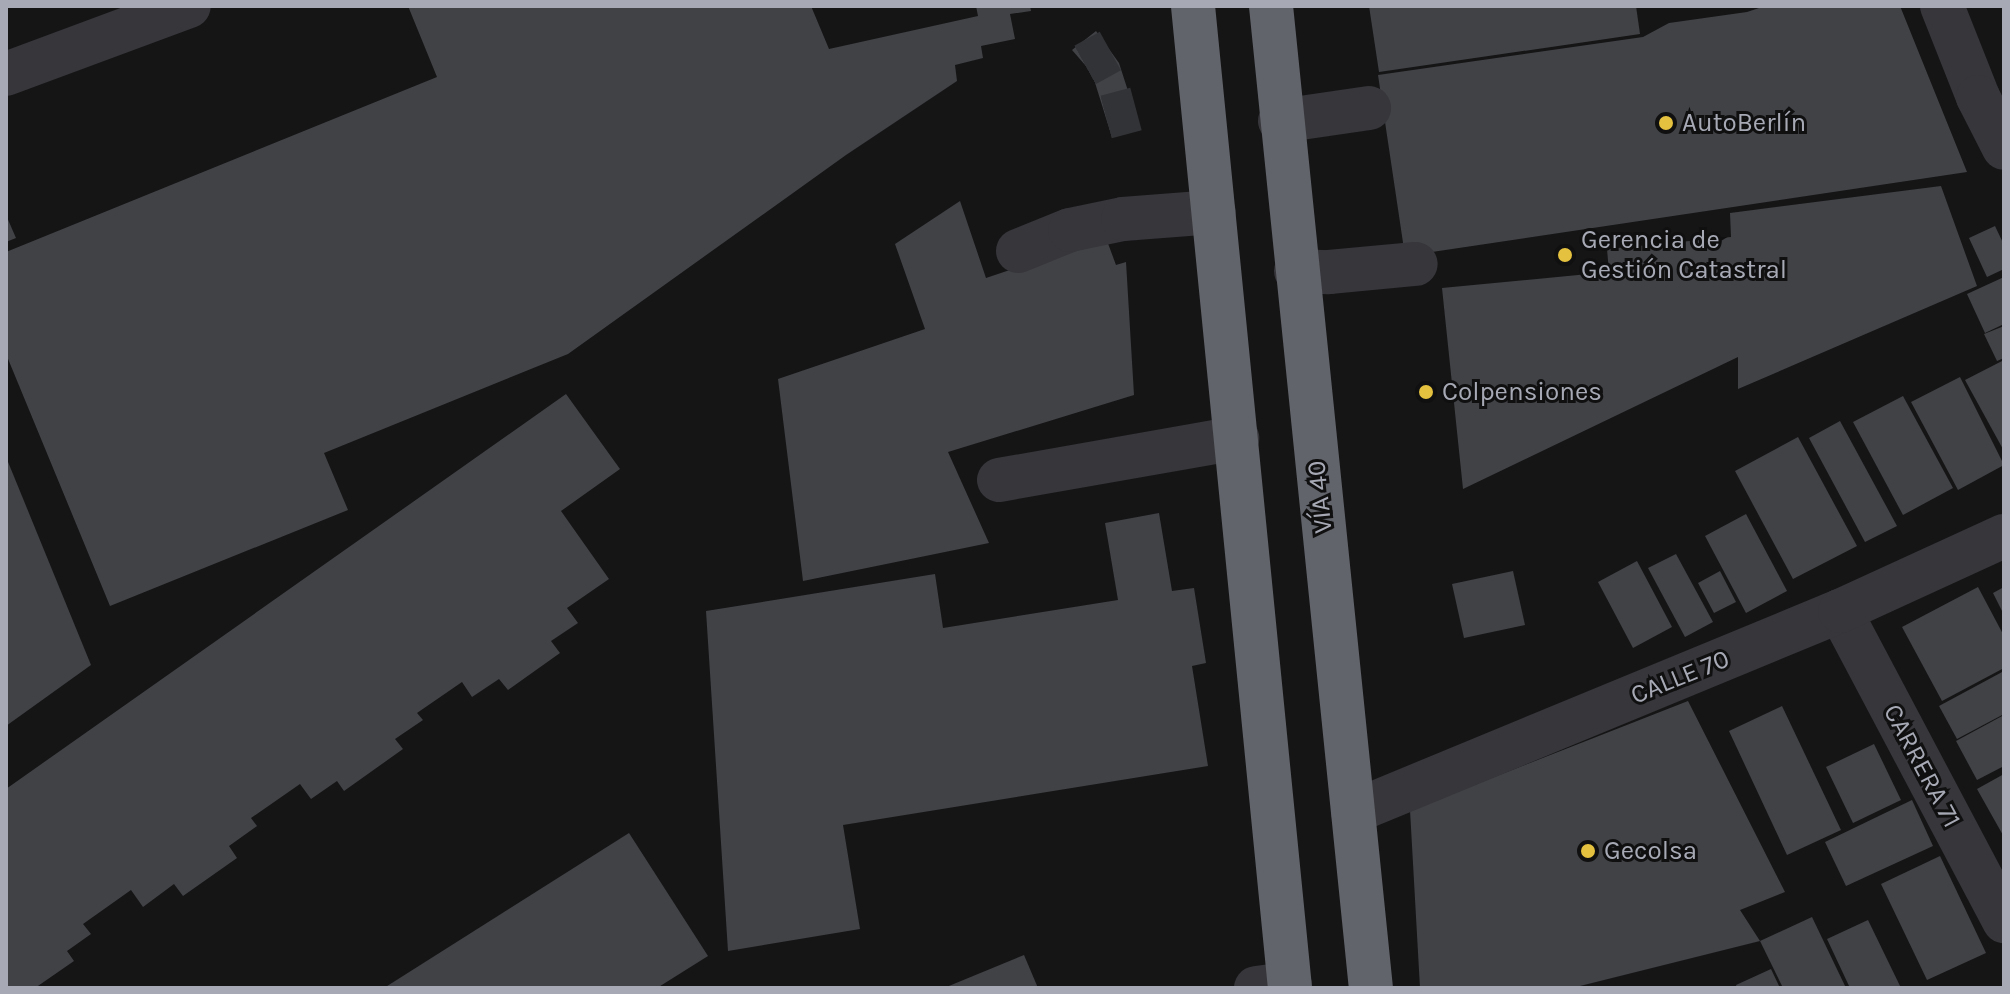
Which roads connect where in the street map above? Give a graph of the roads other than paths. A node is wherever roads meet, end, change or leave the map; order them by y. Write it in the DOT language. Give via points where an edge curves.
graph roads {
  1 [pos="189,6"];
  2 [pos="1193,6"];
  3 [pos="1271,6"];
  4 [pos="1942,6"];
  5 [pos="6,74"];
  6 [pos="1369,108"];
  7 [pos="1280,121"];
  8 [pos="2004,148"];
  9 [pos="1214,212"];
  10 [pos="1018,251"];
  11 [pos="1416,264"];
  12 [pos="1296,271"];
  13 [pos="1237,438"];
  14 [pos="999,480"];
  15 [pos="2004,536"];
  16 [pos="1840,611"];
  17 [pos="1353,812"];
  18 [pos="2004,921"];
  19 [pos="1279,987"];
  20 [pos="1371,988"];
  1 -- 5 [label="street"];
  2 -- 9 [label="highway"];
  3 -- 7 [label="highway, VÍA 40"];
  4 -- 8 [label="street"];
  6 -- 7 [label="street"];
  7 -- 12 [label="highway, VÍA 40"];
  9 -- 10 [label="street" via="1123,219 1070,230"];
  9 -- 13 [label="highway"];
  11 -- 12 [label="street"];
  12 -- 17 [label="highway, VÍA 40"];
  13 -- 14 [label="street"];
  13 -- 19 [label="highway"];
  15 -- 16 [label="street, CALLE 70"];
  16 -- 17 [label="street, CALLE 70"];
  16 -- 18 [label="street, CARRERA 71"];
  17 -- 20 [label="highway, VÍA 40"];
}
